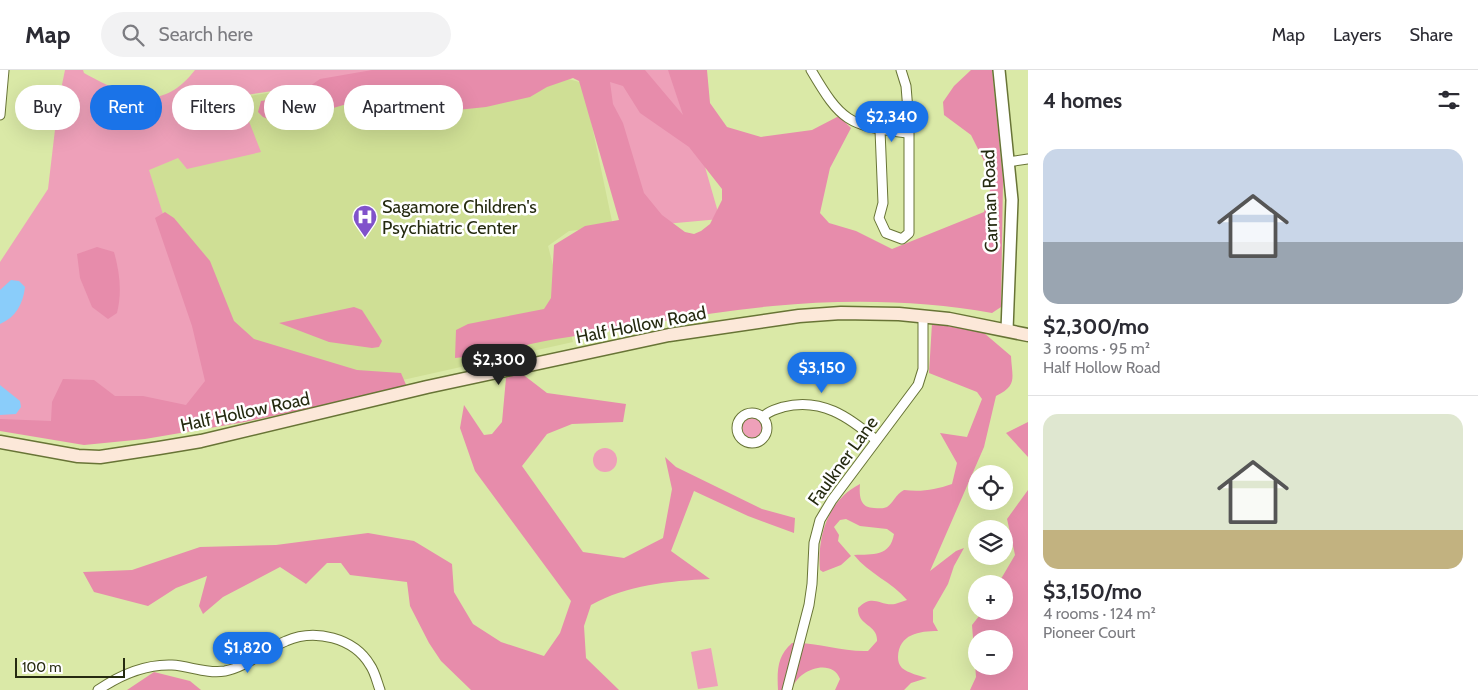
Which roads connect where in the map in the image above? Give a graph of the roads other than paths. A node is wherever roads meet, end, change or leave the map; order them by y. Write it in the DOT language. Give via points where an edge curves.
graph roads {
  1 [pos="4,70"];
  2 [pos="811,70"];
  3 [pos="901,70"];
  4 [pos="999,70"];
  5 [pos="0,115"];
  6 [pos="880,130"];
  7 [pos="907,133"];
  8 [pos="1028,159"];
  9 [pos="1008,162"];
  10 [pos="923,316"];
  11 [pos="1007,330"];
  12 [pos="1028,335"];
  13 [pos="763,418"];
  14 [pos="876,440"];
  15 [pos="0,442"];
  16 [pos="98,690"];
  17 [pos="380,690"];
  18 [pos="787,690"];
  1 -- 5 [label="street"];
  2 -- 6 [label="street" via="831,103 852,123"];
  3 -- 7 [label="street" via="906,86"];
  4 -- 9 [label="street, Carman Road"];
  6 -- 7 [label="street"];
  6 -- 7 [label="street" via="883,203 879,218 886,233 902,239 909,233"];
  8 -- 9 [label="street"];
  9 -- 11 [label="street, Carman Road" via="1012,200"];
  10 -- 11 [label="main road, Half Hollow Road"];
  10 -- 14 [label="street, Faulkner Lane" via="924,354 918,385"];
  10 -- 15 [label="main road, Half Hollow Road" via="861,312 821,314 669,335 427,387 201,441 100,456 78,456"];
  11 -- 12 [label="main road, Half Hollow Road"];
  13 -- 14 [label="street" via="770,411 813,404 847,416"];
  14 -- 18 [label="street, Faulkner Lane" via="820,520 814,543 809,605"];
  16 -- 17 [label="street" via="115,678 154,666 173,665 212,672 228,670 288,640 304,636 342,640 370,665"];
}
